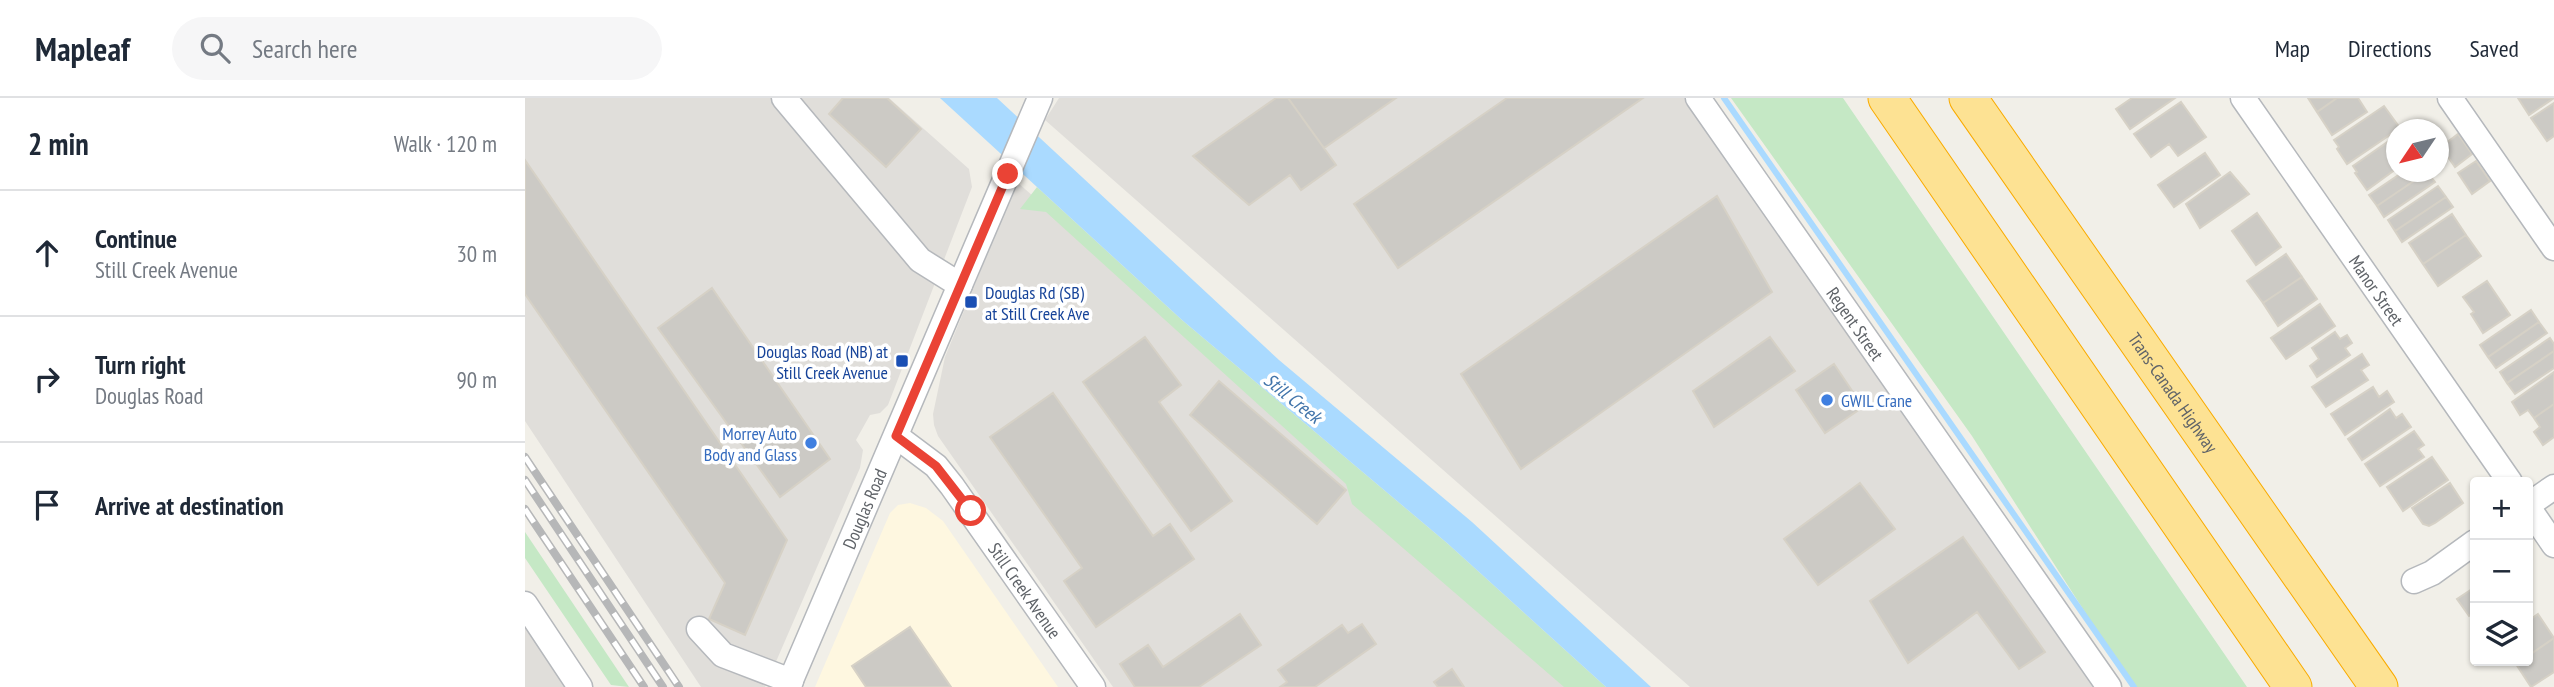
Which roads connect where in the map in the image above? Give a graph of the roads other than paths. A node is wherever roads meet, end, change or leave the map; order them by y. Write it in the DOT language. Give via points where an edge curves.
graph roads {
  1 [pos="784,98"];
  2 [pos="1040,98"];
  3 [pos="1698,98"];
  4 [pos="1887,98"];
  5 [pos="1968,98"];
  6 [pos="2243,98"];
  7 [pos="2450,98"];
  8 [pos="2554,248"];
  9 [pos="960,285"];
  10 [pos="896,436"];
  11 [pos="2507,477"];
  12 [pos="2554,487"];
  13 [pos="2533,502"];
  14 [pos="2533,514"];
  15 [pos="2554,545"];
  16 [pos="2470,546"];
  17 [pos="2414,581"];
  18 [pos="525,604"];
  19 [pos="699,629"];
  20 [pos="789,684"];
  21 [pos="580,687"];
  22 [pos="1093,687"];
  23 [pos="2109,687"];
  24 [pos="2293,687"];
  25 [pos="2379,687"];
  1 -- 9 [label="street" via="920,260"];
  2 -- 9 [label="street, Douglas Road"];
  3 -- 23 [label="street, Regent Street"];
  4 -- 24 [label="highway"];
  5 -- 25 [label="highway, Trans-Canada Highway"];
  6 -- 11 [label="street, Manor Street"];
  7 -- 8 [label="street"];
  9 -- 10 [label="street, Douglas Road"];
  10 -- 20 [label="street, Douglas Road"];
  10 -- 22 [label="street, Still Creek Avenue" via="936,466 952,486"];
  12 -- 13 [label="street"];
  14 -- 15 [label="street"];
  16 -- 17 [label="street"];
  18 -- 21 [label="street"];
  19 -- 20 [label="street" via="723,654"];
}
